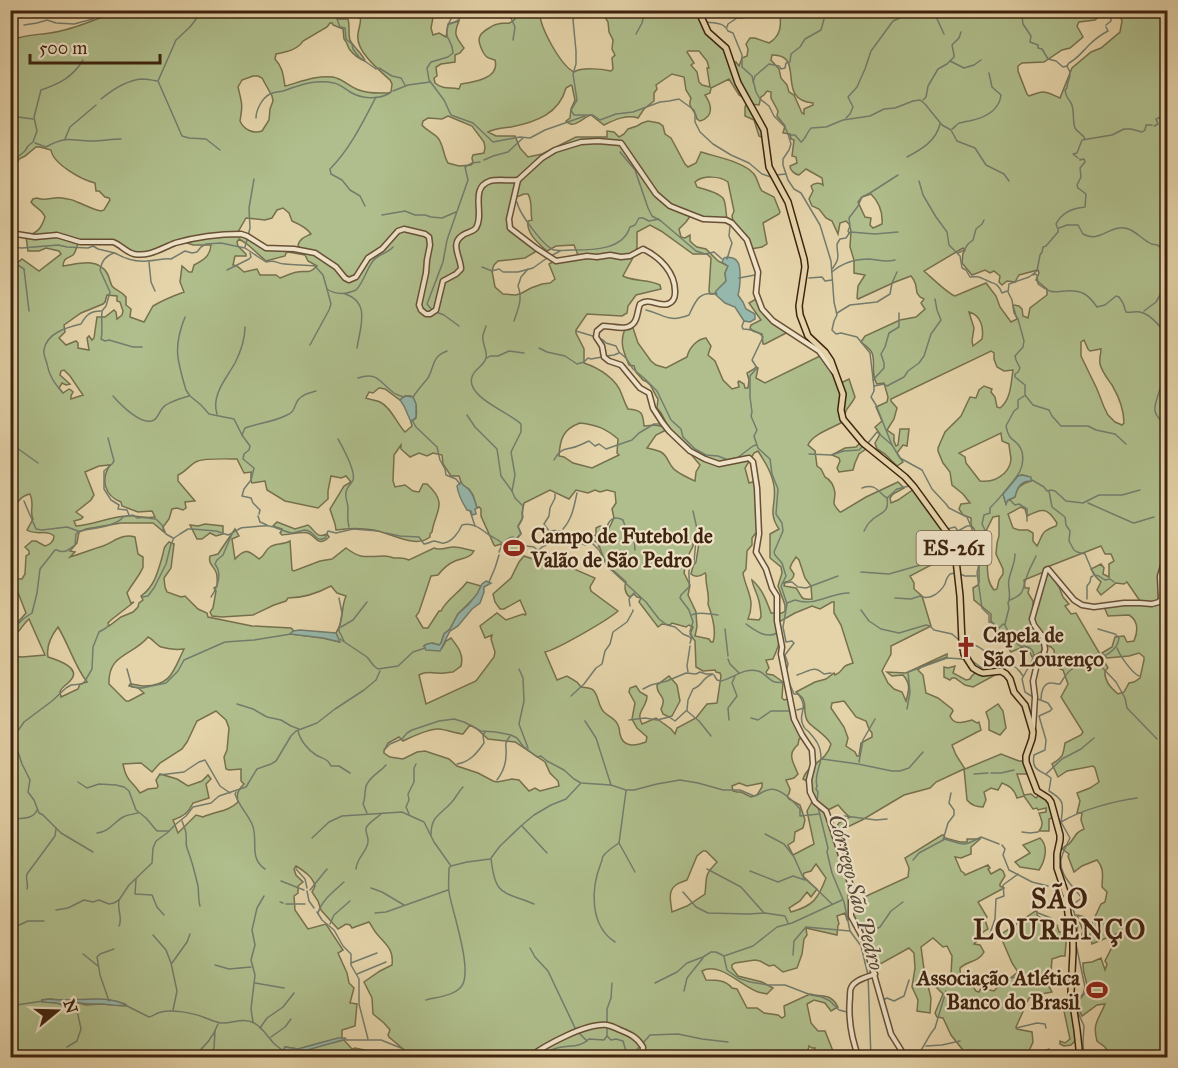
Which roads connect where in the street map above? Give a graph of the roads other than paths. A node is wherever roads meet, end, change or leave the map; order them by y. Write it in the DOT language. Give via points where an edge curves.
graph roads {
  1 [pos="698,10"];
  2 [pos="518,180"];
  3 [pos="10,233"];
  4 [pos="835,373"];
  5 [pos="1167,560"];
  6 [pos="1033,728"];
  7 [pos="875,974"];
  8 [pos="528,1058"];
  9 [pos="642,1058"];
  10 [pos="859,1058"];
  11 [pos="906,1058"];
  12 [pos="1080,1058"];
  1 -- 4 [label="main road, ES-261" via="708,32 726,48 738,83 764,130 769,167 788,202 804,259 800,315 806,333 827,354"];
  2 -- 3 [label="street" via="490,181 479,191 477,226 461,236 456,248 461,269 443,281 436,310 430,314 419,305 430,240 425,234 410,230 398,231 349,280 315,253 266,248 241,234 199,238 136,254 113,242"];
  2 -- 4 [label="street" via="542,158 564,146 590,141 621,143 663,201 703,219 730,221 743,234 757,270 756,290 762,309 773,321 819,351"];
  2 -- 7 [label="street" via="510,228 554,260 630,256 643,249 673,276 676,296 670,303 644,301 632,325 603,326 596,337 604,357 621,365 649,393 662,422 688,449 719,464 749,458 753,462 759,534 756,552 777,596 781,654 794,719 812,750 810,792 828,816 851,886 851,916"];
  4 -- 6 [label="main road, ES-261" via="843,394 844,422 905,477 951,538 965,657 980,672 1006,674 1025,705"];
  5 -- 6 [label="street" via="1160,576 1160,601 1152,604 1082,605 1047,569 1032,619 1045,645 1033,681"];
  6 -- 12 [label="main road" via="1027,765 1037,791 1051,802 1060,835 1057,868 1073,930 1071,992"];
  7 -- 10 [label="street" via="851,987 849,997 850,1026"];
  7 -- 11 [label="street" via="890,1031"];
  8 -- 9 [label="street" via="575,1032 604,1025 636,1038 643,1047"];
}
